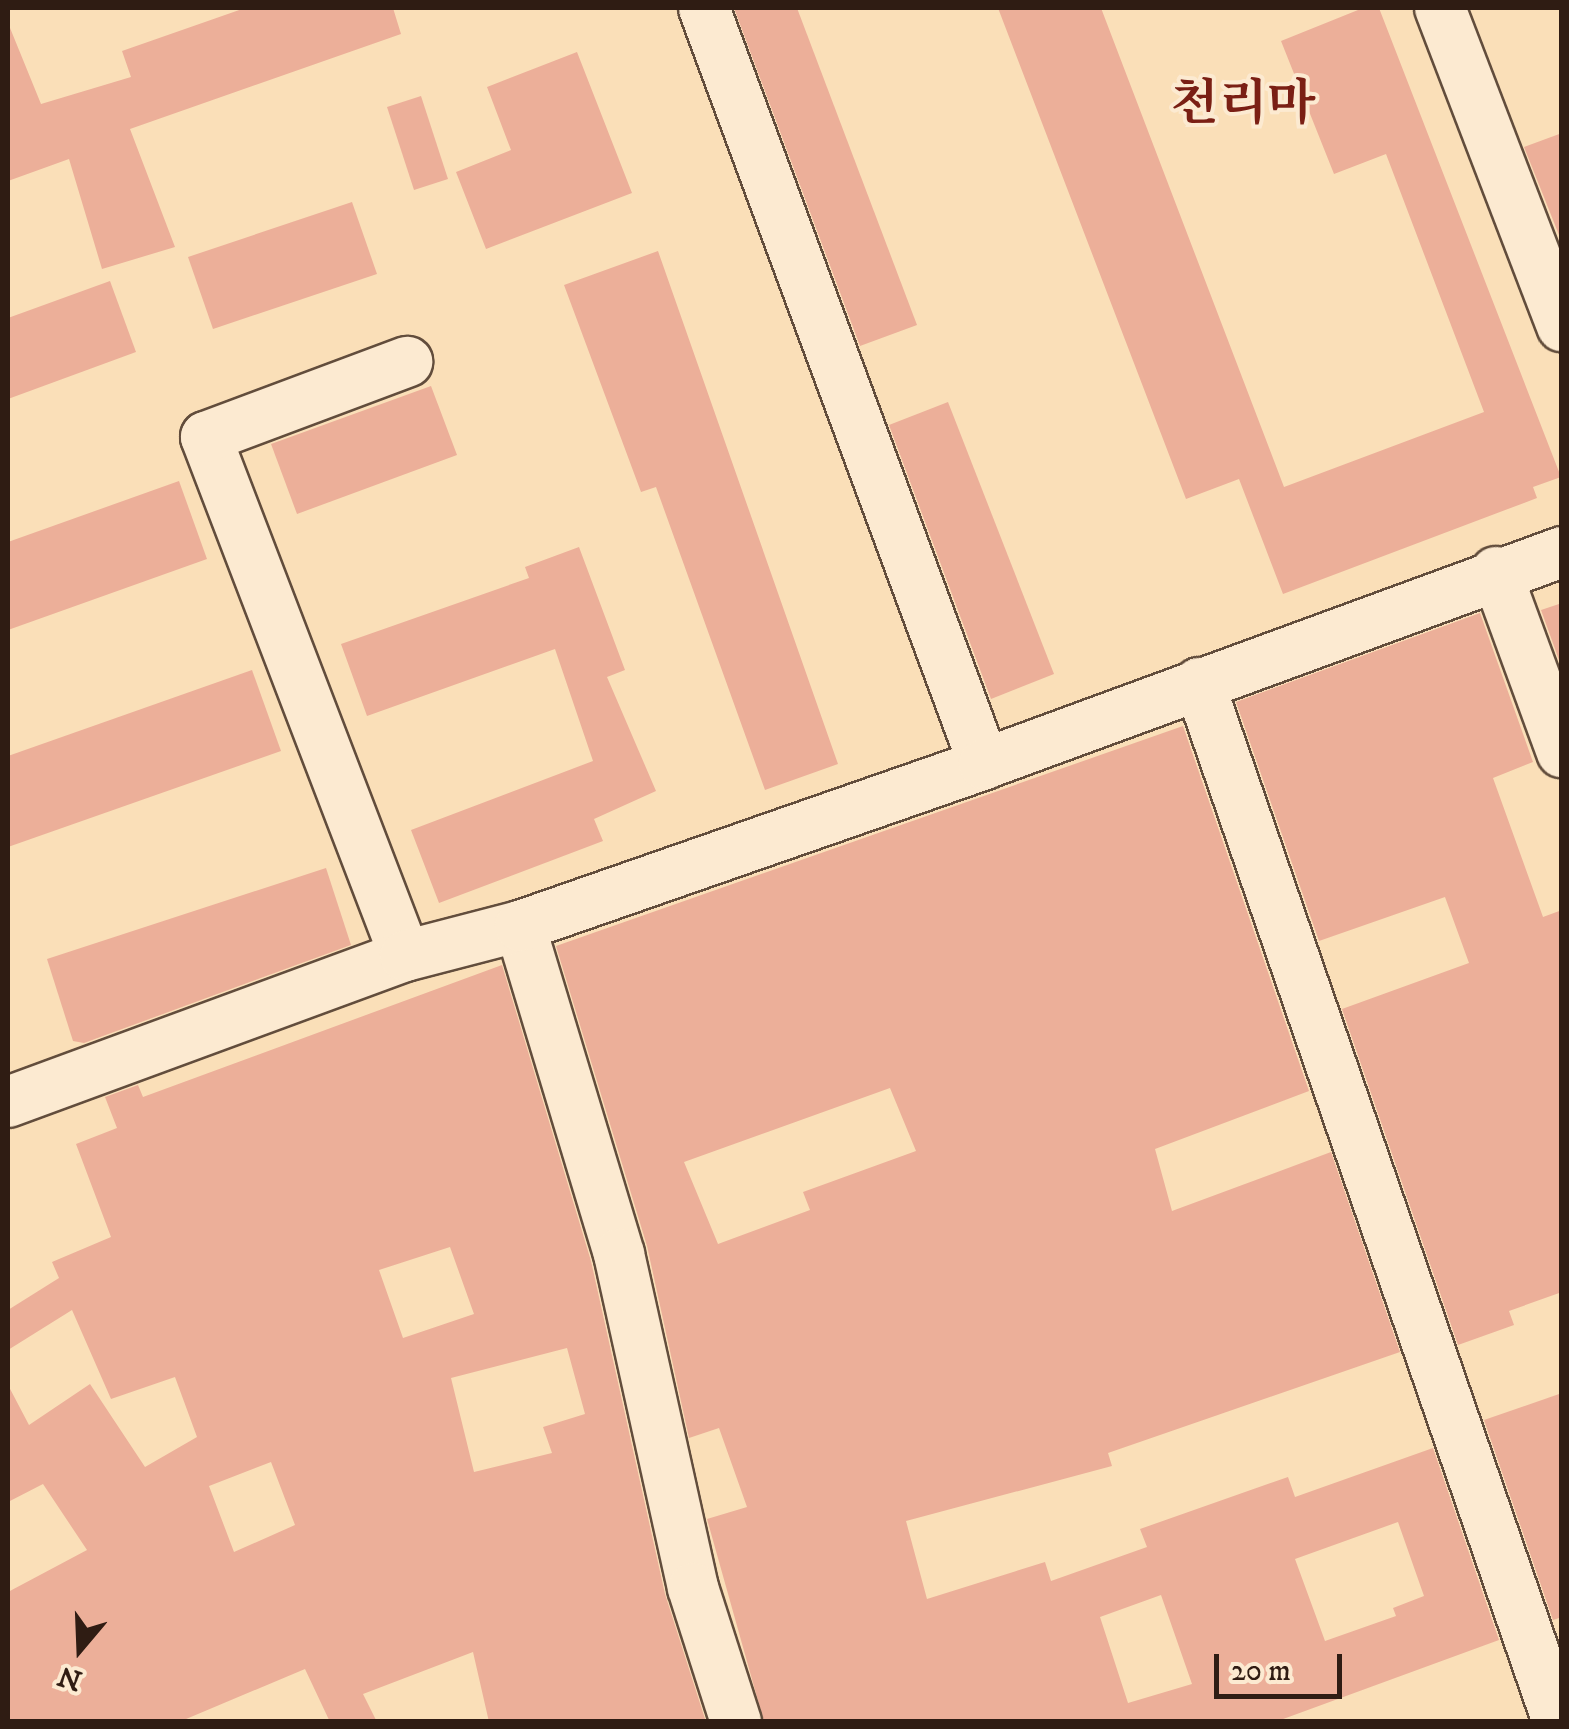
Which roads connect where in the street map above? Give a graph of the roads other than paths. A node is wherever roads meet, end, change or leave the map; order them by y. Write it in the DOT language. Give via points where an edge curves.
graph roads {
  1 [pos="704,8"];
  2 [pos="1440,8"];
  3 [pos="1562,326"];
  4 [pos="407,362"];
  5 [pos="1562,552"];
  6 [pos="1496,572"];
  7 [pos="1199,683"];
  8 [pos="1562,752"];
  9 [pos="984,764"];
  10 [pos="520,926"];
  11 [pos="405,956"];
  12 [pos="8,1102"];
  13 [pos="736,1722"];
  14 [pos="1558,1722"];
  1 -- 9 [label="street"];
  2 -- 3 [label="street"];
  4 -- 11 [label="street" via="206,437"];
  5 -- 6 [label="street"];
  6 -- 7 [label="street"];
  6 -- 8 [label="street"];
  7 -- 9 [label="street"];
  7 -- 14 [label="street"];
  9 -- 10 [label="street"];
  10 -- 11 [label="street"];
  10 -- 13 [label="street" via="619,1254 693,1588"];
  11 -- 12 [label="street"];
}
